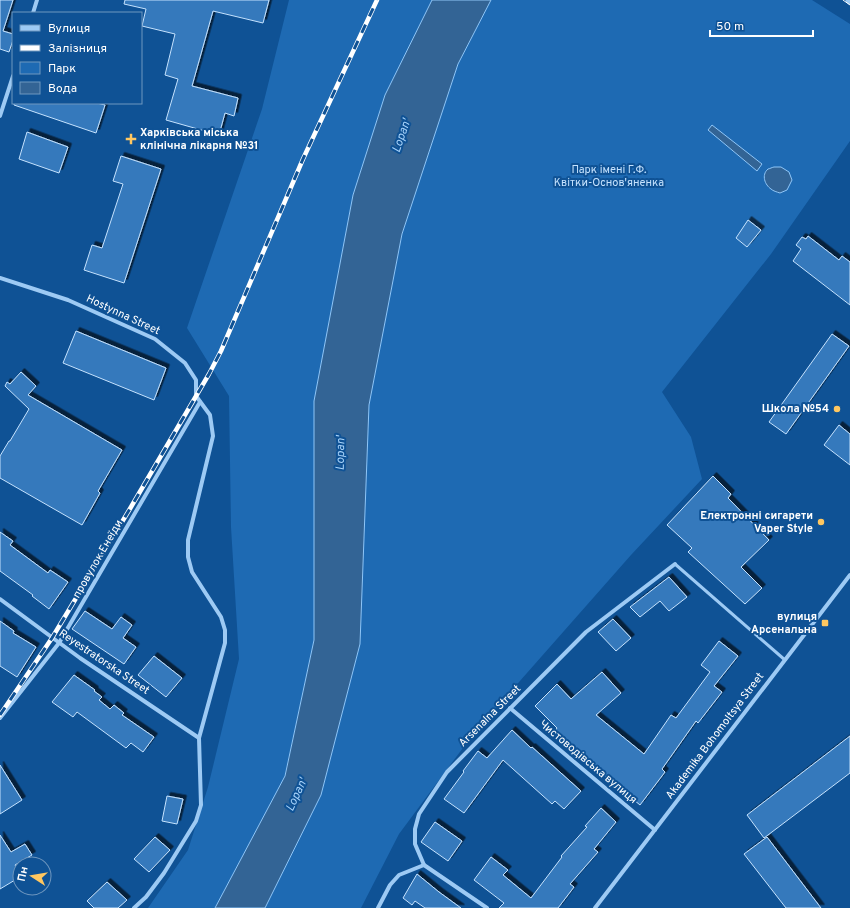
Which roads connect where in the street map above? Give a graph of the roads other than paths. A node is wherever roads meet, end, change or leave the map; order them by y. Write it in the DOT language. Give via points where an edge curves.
graph roads {
  1 [pos="37,0"];
  2 [pos="33,12"];
  3 [pos="12,79"];
  4 [pos="0,116"];
  5 [pos="0,278"];
  6 [pos="200,402"];
  7 [pos="675,564"];
  8 [pos="850,574"];
  9 [pos="0,599"];
  10 [pos="59,643"];
  11 [pos="785,660"];
  12 [pos="510,708"];
  13 [pos="0,718"];
  14 [pos="199,738"];
  15 [pos="655,830"];
  16 [pos="424,865"];
  17 [pos="134,908"];
  18 [pos="378,908"];
  19 [pos="487,908"];
  20 [pos="595,908"];
  1 -- 2 [label="street"];
  3 -- 4 [label="street"];
  5 -- 6 [label="street, Hostynna Street" via="68,300 155,339 185,363 196,380 196,396"];
  6 -- 10 [label="street, провулок Енеїди"];
  6 -- 14 [label="street, Hostynna Street" via="210,415 213,436 188,540 188,557 192,572 221,617 225,643"];
  7 -- 11 [label="lane"];
  7 -- 12 [label="street, Arsenalna Street" via="586,632"];
  8 -- 11 [label="street, Akademika Bohomoltsya Street"];
  9 -- 10 [label="street, Reyestratorska Street"];
  10 -- 13 [label="street, провулок Енеїди"];
  10 -- 14 [label="street, Reyestratorska Street"];
  11 -- 15 [label="street, Akademika Bohomoltsya Street"];
  12 -- 15 [label="street, Чистоводівська вулиця"];
  12 -- 16 [label="street, Arsenalna Street" via="447,772 419,814 415,844"];
  14 -- 17 [label="street, Hostynna Street" via="201,805 196,821 164,873"];
  15 -- 20 [label="street, Akademika Bohomoltsya Street"];
  16 -- 18 [label="street" via="399,875 390,885"];
  16 -- 19 [label="street"];
}
